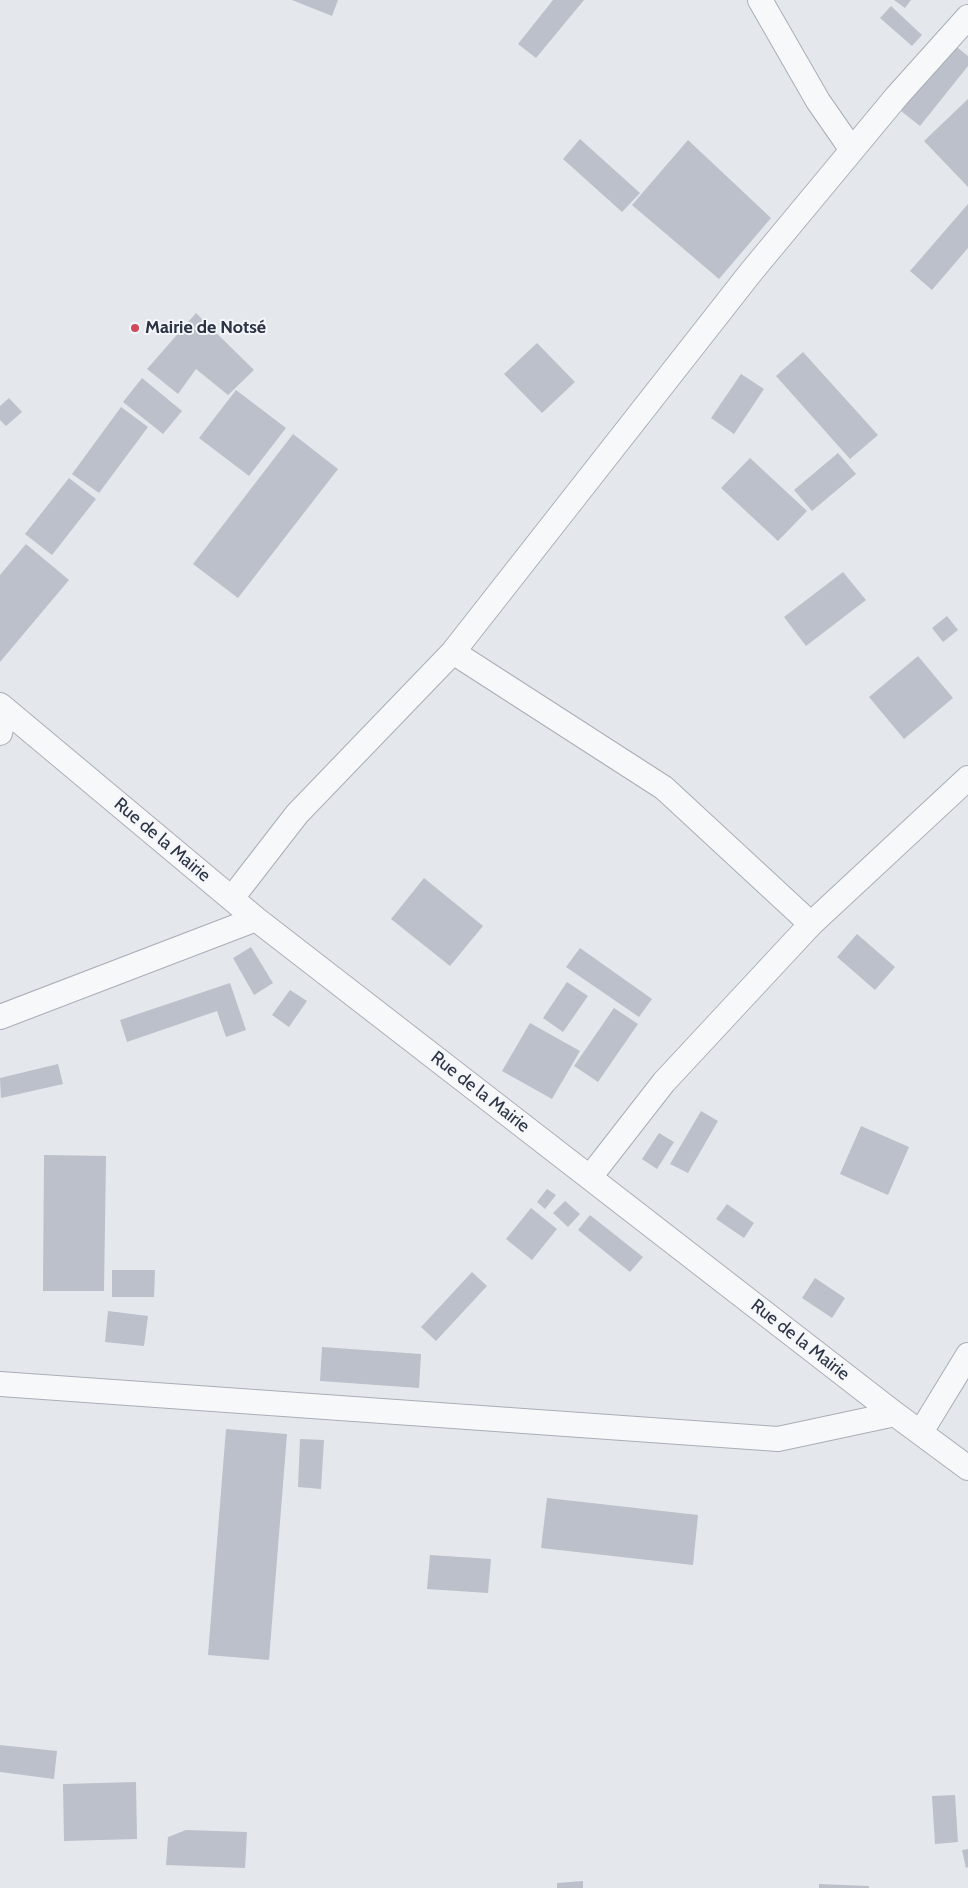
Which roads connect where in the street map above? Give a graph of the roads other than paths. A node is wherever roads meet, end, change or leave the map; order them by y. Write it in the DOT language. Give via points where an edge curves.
graph roads {
  1 [pos="760,0"];
  2 [pos="968,17"];
  3 [pos="852,150"];
  4 [pos="453,652"];
  5 [pos="2,707"];
  6 [pos="0,733"];
  7 [pos="968,778"];
  8 [pos="232,898"];
  9 [pos="256,919"];
  10 [pos="811,924"];
  11 [pos="0,1017"];
  12 [pos="590,1177"];
  13 [pos="968,1355"];
  14 [pos="0,1384"];
  15 [pos="895,1414"];
  16 [pos="921,1432"];
  17 [pos="968,1468"];
  1 -- 3 [label="street" via="818,101"];
  2 -- 3 [label="street"];
  3 -- 4 [label="street" via="751,272"];
  4 -- 8 [label="street" via="297,814"];
  4 -- 10 [label="street" via="664,788"];
  5 -- 6 [label="street"];
  5 -- 8 [label="street, Rue de la Mairie"];
  7 -- 10 [label="street"];
  8 -- 9 [label="street, Rue de la Mairie"];
  9 -- 11 [label="street"];
  9 -- 12 [label="street, Rue de la Mairie"];
  10 -- 12 [label="street" via="664,1082"];
  12 -- 15 [label="street, Rue de la Mairie"];
  13 -- 16 [label="street"];
  14 -- 15 [label="street" via="778,1439"];
  15 -- 16 [label="street, Rue de la Mairie"];
  16 -- 17 [label="street, Rue de la Mairie"];
}
